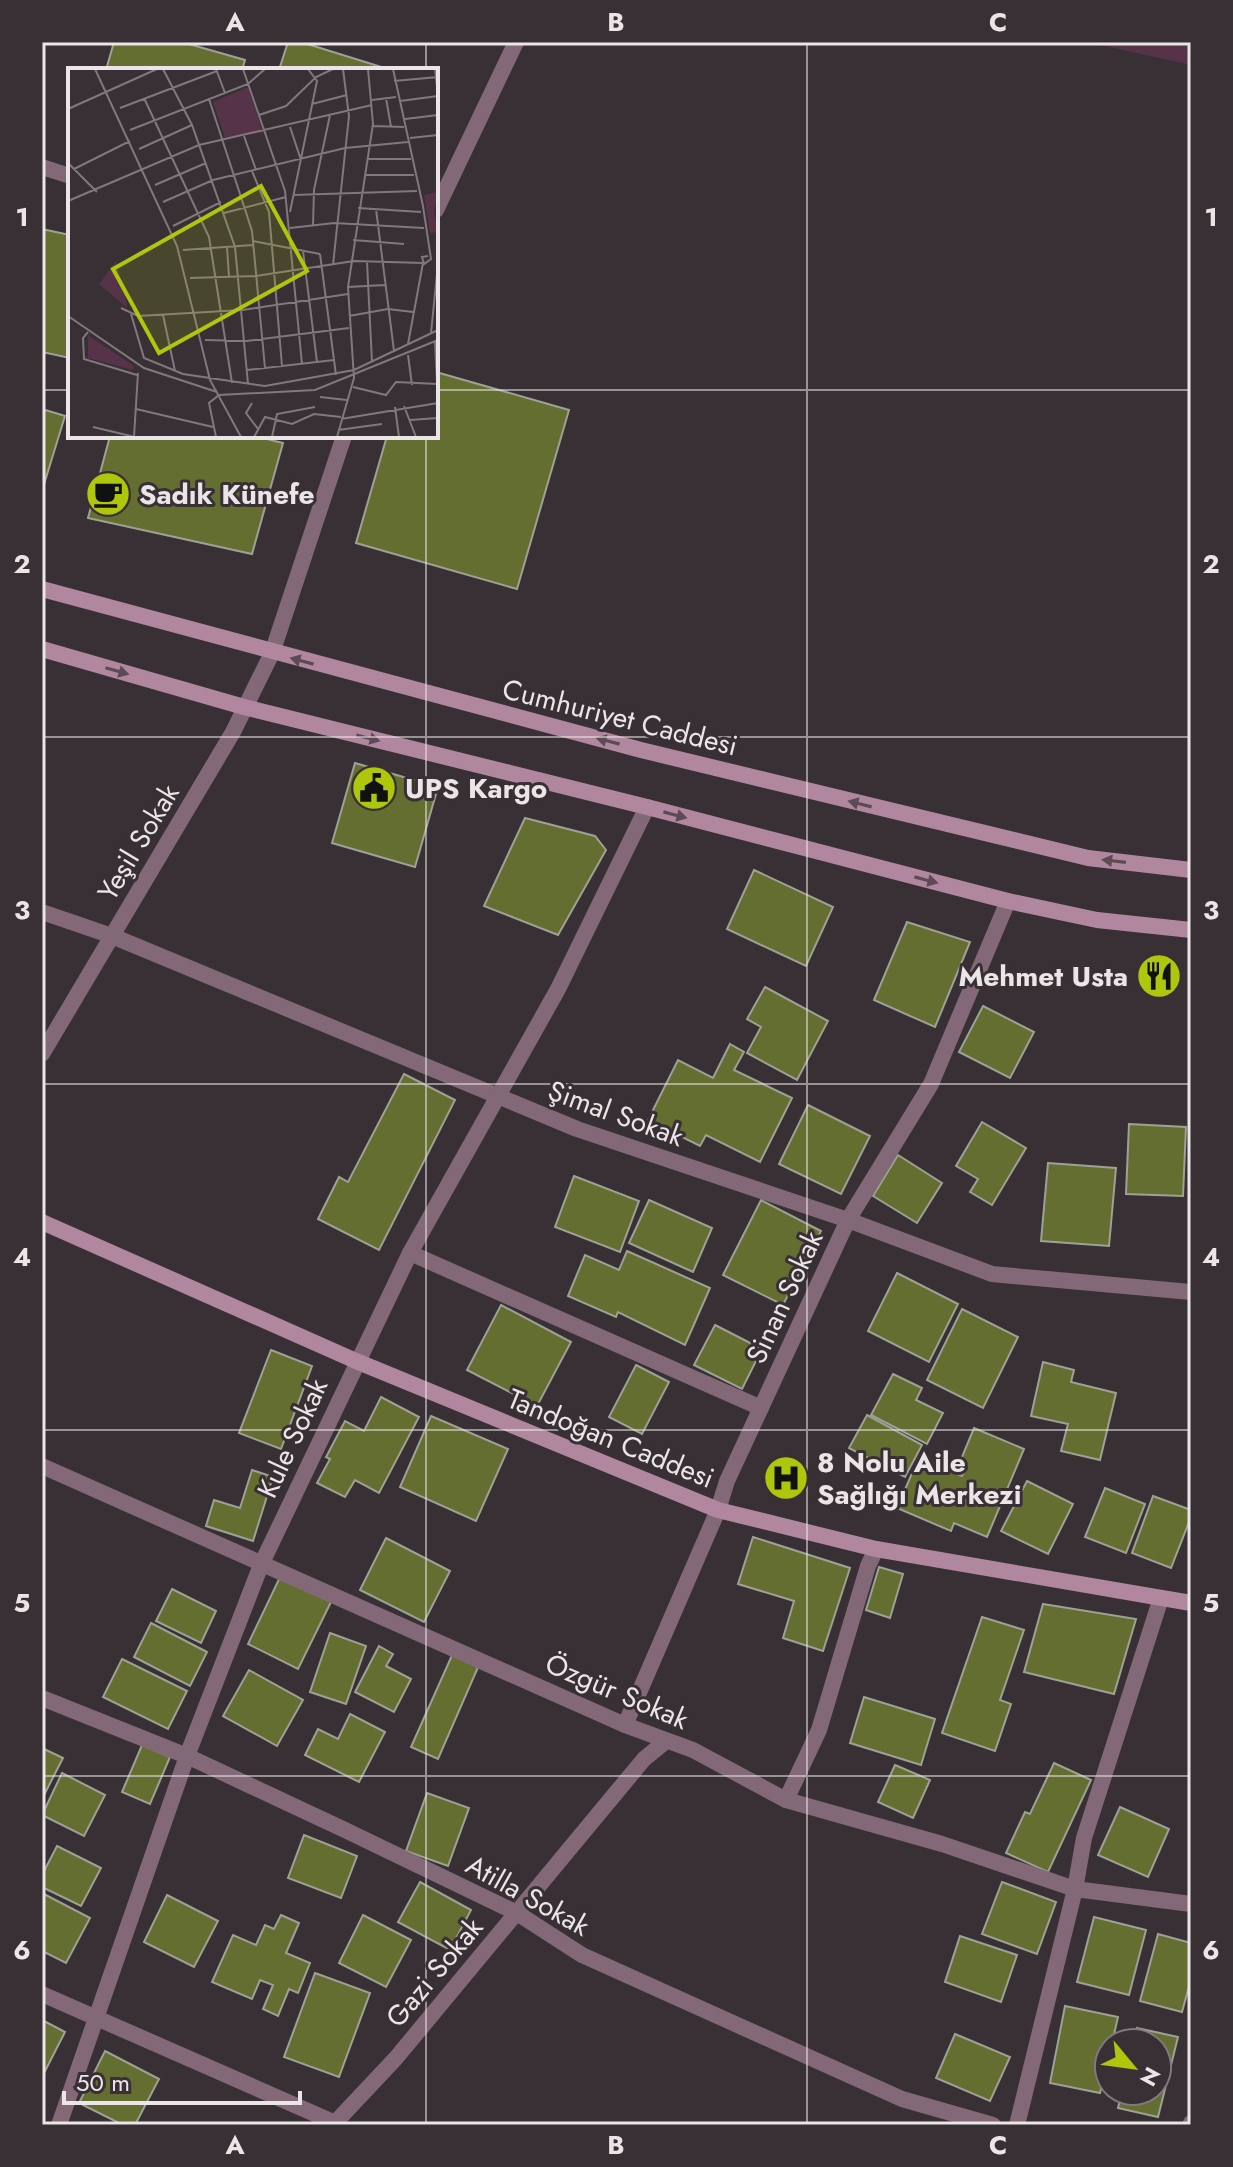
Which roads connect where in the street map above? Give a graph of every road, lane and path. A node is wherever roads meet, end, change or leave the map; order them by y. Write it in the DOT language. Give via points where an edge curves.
graph roads {
  1 [pos="516,42"];
  2 [pos="42,167"];
  3 [pos="68,175"];
  4 [pos="438,206"];
  5 [pos="343,438"];
  6 [pos="42,589"];
  7 [pos="42,649"];
  8 [pos="272,653"];
  9 [pos="244,707"];
  10 [pos="647,807"];
  11 [pos="1191,870"];
  12 [pos="1008,901"];
  13 [pos="42,912"];
  14 [pos="1191,930"];
  15 [pos="112,936"];
  16 [pos="42,1054"];
  17 [pos="498,1098"];
  18 [pos="848,1220"];
  19 [pos="42,1222"];
  20 [pos="410,1253"];
  21 [pos="1191,1292"];
  22 [pos="356,1361"];
  23 [pos="761,1408"];
  24 [pos="42,1466"];
  25 [pos="718,1510"];
  26 [pos="876,1549"];
  27 [pos="261,1565"];
  28 [pos="1161,1598"];
  29 [pos="1191,1603"];
  30 [pos="42,1698"];
  31 [pos="625,1725"];
  32 [pos="666,1741"];
  33 [pos="187,1756"];
  34 [pos="786,1800"];
  35 [pos="1075,1889"];
  36 [pos="1191,1904"];
  37 [pos="517,1913"];
  38 [pos="42,1994"];
  39 [pos="95,2019"];
  40 [pos="336,2124"];
  41 [pos="59,2125"];
  42 [pos="993,2125"];
  43 [pos="1017,2125"];
  1 -- 4 [label="street"];
  2 -- 3 [label="street"];
  5 -- 8 [label="street, Yeşil Sokak"];
  6 -- 8 [label="main road, Cumhuriyet Caddesi"];
  7 -- 9 [label="main road, one-way"];
  8 -- 9 [label="street, Yeşil Sokak"];
  11 -- 8 [label="main road, Cumhuriyet Caddesi, one-way" via="1088,858 1008,840"];
  9 -- 10 [label="main road, one-way"];
  9 -- 15 [label="street, Yeşil Sokak"];
  10 -- 12 [label="main road, one-way"];
  10 -- 17 [label="street, Kule Sokak"];
  12 -- 14 [label="main road" via="1097,920"];
  12 -- 18 [label="street, Sinan Sokak" via="931,1084"];
  13 -- 15 [label="street, Şimal Sokak"];
  15 -- 16 [label="street, Yeşil Sokak"];
  15 -- 17 [label="street, Şimal Sokak"];
  17 -- 18 [label="street, Şimal Sokak"];
  17 -- 20 [label="street, Kule Sokak"];
  18 -- 21 [label="street, Şimal Sokak" via="992,1274"];
  18 -- 23 [label="street, Sinan Sokak"];
  19 -- 22 [label="main road, Tandoğan Caddesi"];
  20 -- 22 [label="street, Kule Sokak"];
  20 -- 23 [label="street"];
  22 -- 25 [label="main road, Tandoğan Caddesi"];
  22 -- 27 [label="street, Kule Sokak"];
  23 -- 25 [label="street, Sinan Sokak"];
  24 -- 27 [label="street, Özgür Sokak"];
  25 -- 26 [label="main road, Tandoğan Caddesi"];
  25 -- 31 [label="street, Sinan Sokak"];
  26 -- 28 [label="main road, Tandoğan Caddesi"];
  26 -- 34 [label="street" via="819,1730"];
  27 -- 31 [label="street, Özgür Sokak"];
  27 -- 33 [label="street, Kule Sokak"];
  28 -- 29 [label="main road, Tandoğan Caddesi"];
  28 -- 35 [label="street" via="1084,1838"];
  30 -- 33 [label="street, Atilla Sokak"];
  31 -- 32 [label="street, Özgür Sokak"];
  32 -- 34 [label="street, Özgür Sokak"];
  32 -- 37 [label="street, Gazi Sokak" via="644,1759"];
  33 -- 37 [label="street, Atilla Sokak"];
  33 -- 39 [label="street, Kule Sokak"];
  34 -- 35 [label="street, Özgür Sokak"];
  35 -- 36 [label="street, Özgür Sokak"];
  35 -- 43 [label="street"];
  37 -- 40 [label="street, Gazi Sokak"];
  37 -- 42 [label="street, Atilla Sokak" via="582,1955 888,2092"];
  38 -- 39 [label="street"];
  39 -- 40 [label="street"];
  39 -- 41 [label="street, Kule Sokak"];
}
